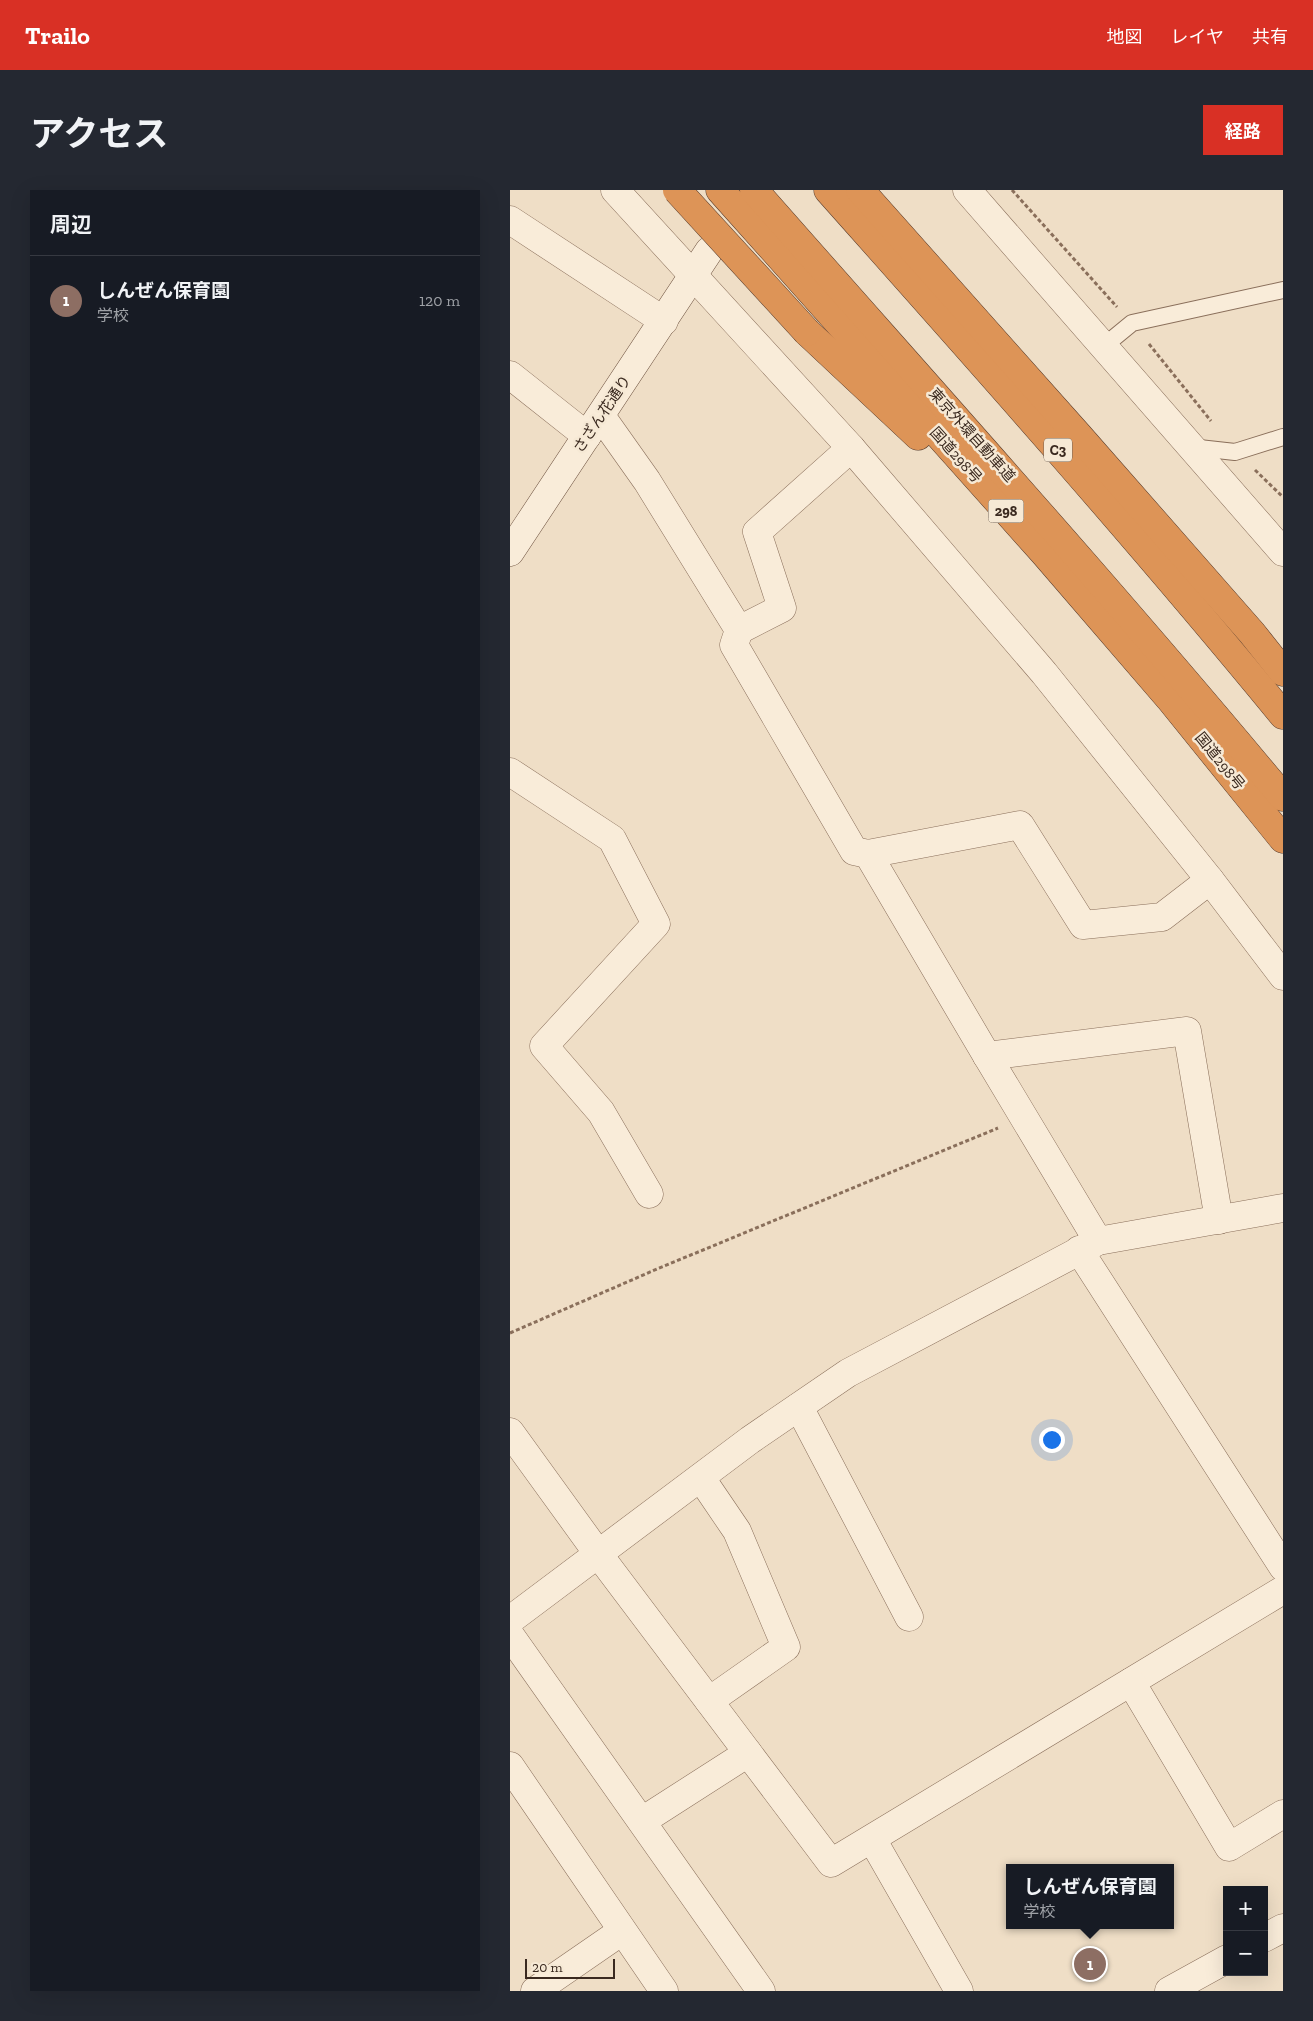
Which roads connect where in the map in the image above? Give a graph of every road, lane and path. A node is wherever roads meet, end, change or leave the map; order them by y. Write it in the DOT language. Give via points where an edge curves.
graph roads {
  1 [pos="615,190"];
  2 [pos="677,190"];
  3 [pos="720,190"];
  4 [pos="754,190"];
  5 [pos="828,190"];
  6 [pos="860,190"];
  7 [pos="864,190"];
  8 [pos="967,190"];
  9 [pos="510,220"];
  10 [pos="888,220"];
  11 [pos="709,251"];
  12 [pos="693,276"];
  13 [pos="1283,290"];
  14 [pos="664,321"];
  15 [pos="1104,346"];
  16 [pos="510,376"];
  17 [pos="594,426"];
  18 [pos="1283,437"];
  19 [pos="1190,447"];
  20 [pos="852,448"];
  21 [pos="510,552"];
  22 [pos="1283,552"];
  23 [pos="1044,553"];
  24 [pos="739,630"];
  25 [pos="1252,633"];
  26 [pos="1283,666"];
  27 [pos="1283,672"];
  28 [pos="1169,698"];
  29 [pos="1283,715"];
  30 [pos="510,772"];
  31 [pos="1283,797"];
  32 [pos="1283,840"];
  33 [pos="868,854"];
  34 [pos="1283,861"];
  35 [pos="1210,880"];
  36 [pos="1283,976"];
  37 [pos="987,1056"];
  38 [pos="1024,1117"];
  39 [pos="649,1194"];
  40 [pos="1283,1208"];
  41 [pos="1218,1220"];
  42 [pos="1089,1245"];
  43 [pos="510,1333"];
  44 [pos="799,1407"];
  45 [pos="510,1432"];
  46 [pos="701,1478"];
  47 [pos="599,1555"];
  48 [pos="1283,1568"];
  49 [pos="1283,1590"];
  50 [pos="909,1617"];
  51 [pos="510,1620"];
  52 [pos="510,1635"];
  53 [pos="1131,1682"];
  54 [pos="708,1701"];
  55 [pos="748,1753"];
  56 [pos="510,1766"];
  57 [pos="1283,1814"];
  58 [pos="642,1822"];
  59 [pos="872,1839"];
  60 [pos="1283,1928"];
  61 [pos="622,1931"];
  62 [pos="1268,1936"];
  63 [pos="1223,1961"];
  64 [pos="535,1991"];
  65 [pos="664,1991"];
  66 [pos="761,1991"];
  67 [pos="960,1991"];
  68 [pos="1169,1991"];
  1 -- 12 [label="street"];
  2 -- 23 [label="highway, bridge" via="807,332"];
  3 -- 23 [label="highway, 国道298号 / 298"];
  4 -- 31 [label="highway, 東京外環自動車道" via="1003,469"];
  5 -- 29 [label="highway, C3" via="1032,421"];
  6 -- 10 [label="highway"];
  7 -- 10 [label="highway"];
  8 -- 15 [label="street"];
  9 -- 14 [label="street"];
  10 -- 25 [label="highway"];
  11 -- 12 [label="street, さざん花通り"];
  12 -- 14 [label="street, さざん花通り"];
  12 -- 20 [label="street"];
  13 -- 15 [label="lane" via="1132,323"];
  14 -- 17 [label="street, さざん花通り"];
  15 -- 19 [label="street"];
  16 -- 17 [label="street"];
  17 -- 21 [label="street, さざん花通り"];
  17 -- 24 [label="street" via="647,481"];
  18 -- 19 [label="lane" via="1235,452"];
  19 -- 22 [label="street"];
  20 -- 24 [label="street" via="757,532 782,608"];
  20 -- 35 [label="street" via="1044,673"];
  23 -- 28 [label="highway, 国道298号 / 298"];
  24 -- 33 [label="street" via="734,645 739,654 854,851"];
  25 -- 26 [label="highway"];
  25 -- 27 [label="highway"];
  28 -- 32 [label="highway, 国道298号 / 298"];
  28 -- 34 [label="highway"];
  30 -- 39 [label="street" via="612,840 656,924 544,1046 601,1112"];
  33 -- 35 [label="street" via="1020,825 1084,925 1162,917"];
  33 -- 37 [label="street"];
  35 -- 36 [label="street"];
  37 -- 38 [label="street"];
  37 -- 41 [label="street" via="1187,1031"];
  38 -- 42 [label="street"];
  38 -- 43 [label="path"];
  40 -- 41 [label="street"];
  41 -- 42 [label="street"];
  42 -- 44 [label="street" via="848,1373"];
  42 -- 48 [label="street"];
  44 -- 46 [label="street"];
  44 -- 50 [label="street"];
  45 -- 47 [label="street"];
  46 -- 47 [label="street"];
  46 -- 54 [label="street" via="737,1531 786,1647"];
  47 -- 51 [label="street"];
  47 -- 54 [label="street"];
  49 -- 53 [label="street"];
  52 -- 58 [label="street"];
  53 -- 57 [label="street" via="1229,1846"];
  53 -- 59 [label="street"];
  54 -- 55 [label="street"];
  55 -- 58 [label="street"];
  55 -- 59 [label="street" via="831,1863"];
  56 -- 61 [label="street"];
  58 -- 66 [label="street"];
  59 -- 67 [label="street"];
  60 -- 62 [label="street"];
  61 -- 64 [label="street"];
  61 -- 65 [label="street"];
  63 -- 68 [label="street"];
}
